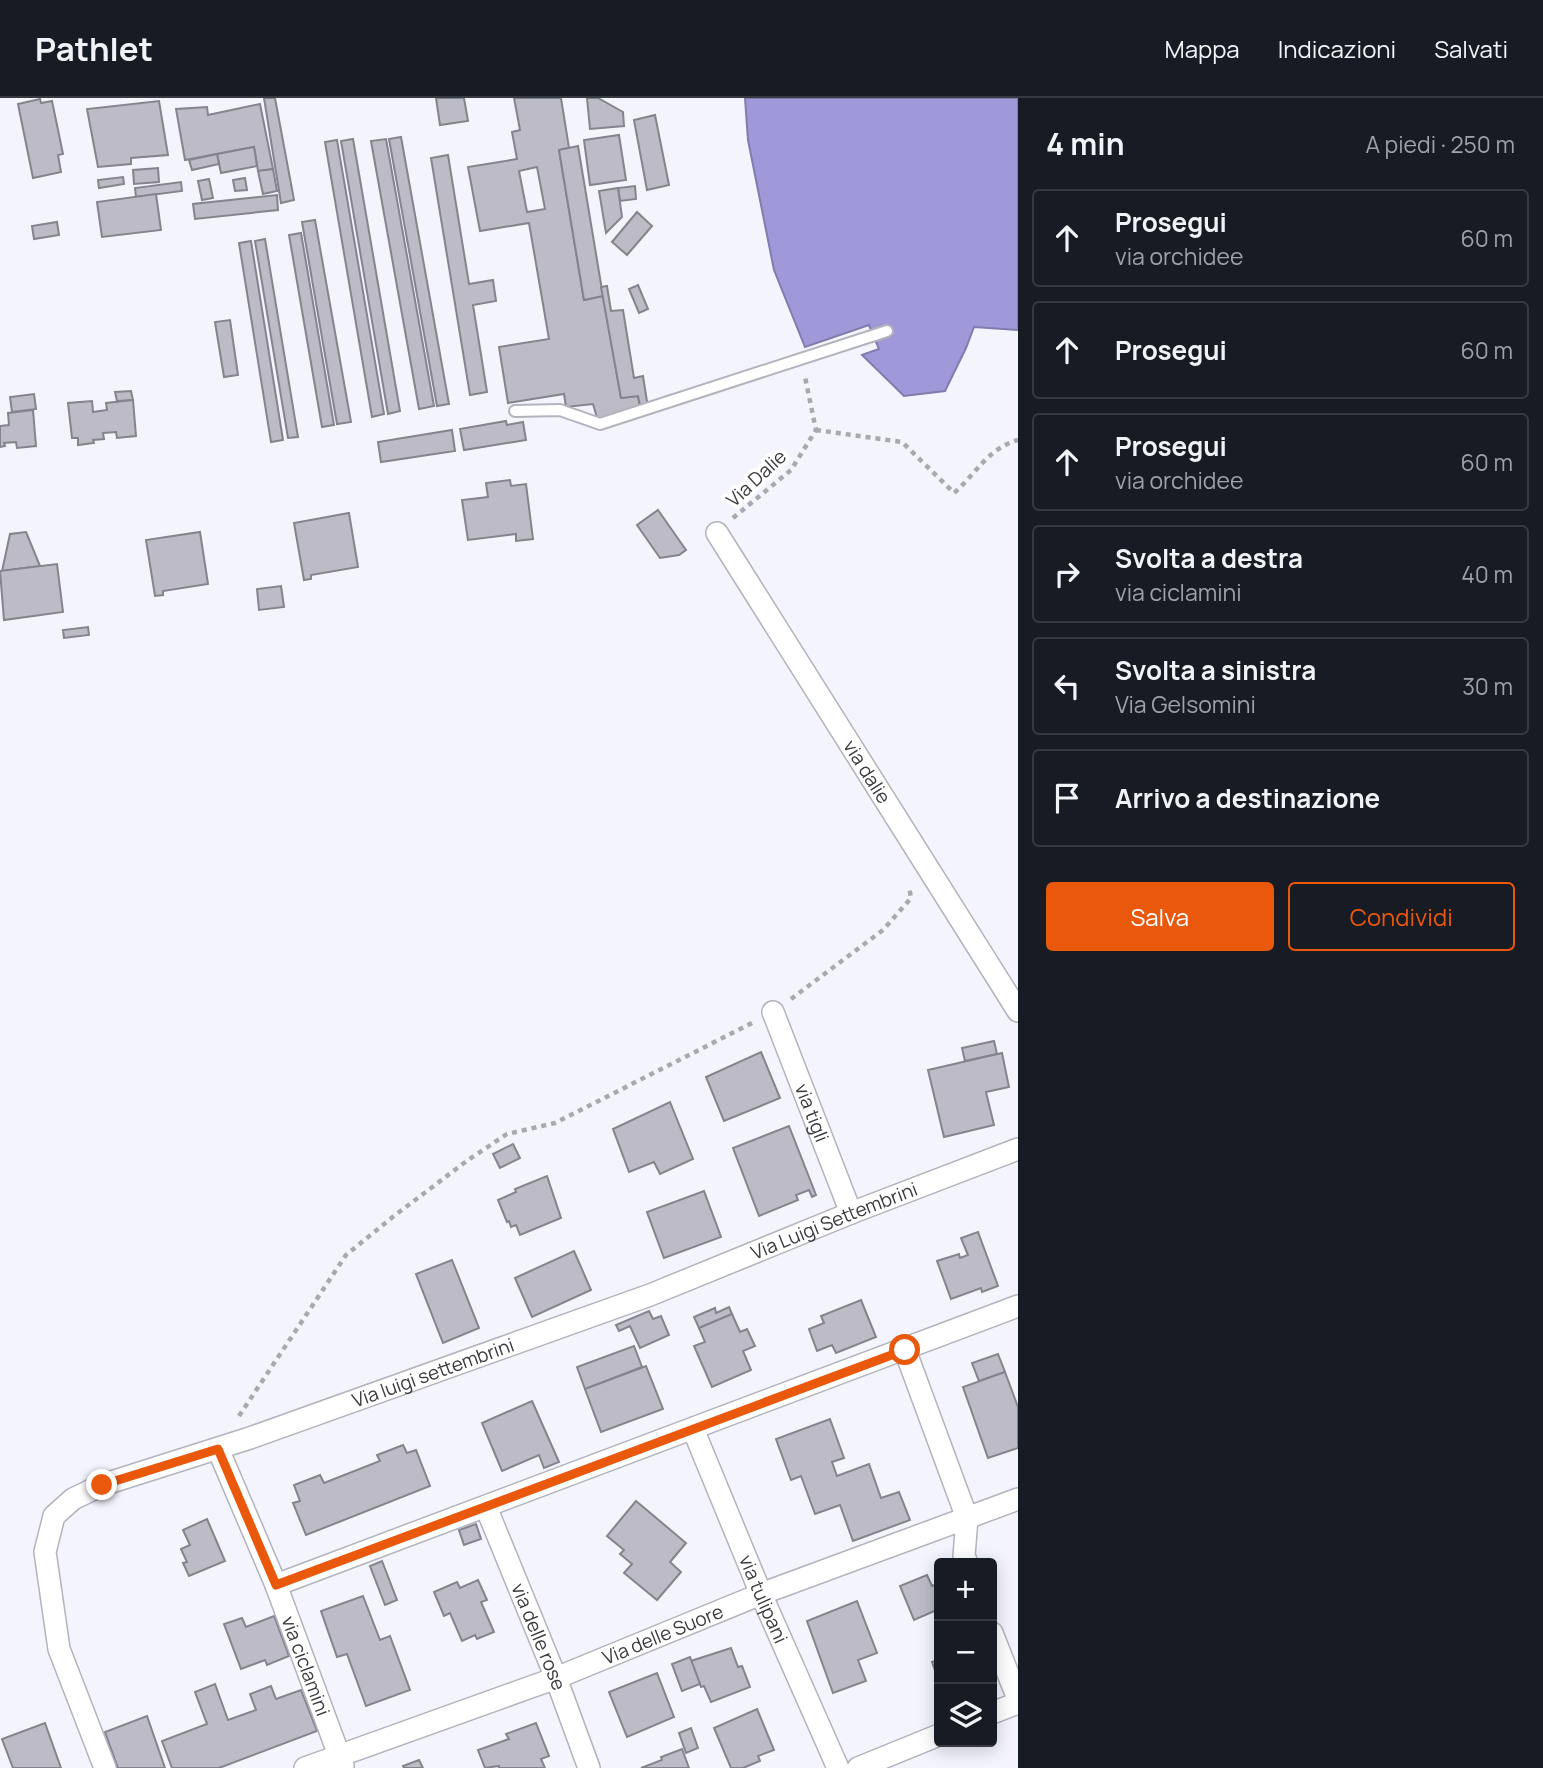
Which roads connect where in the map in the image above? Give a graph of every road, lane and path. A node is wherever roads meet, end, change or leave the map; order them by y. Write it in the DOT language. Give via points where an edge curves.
graph roads {
  1 [pos="887,331"];
  2 [pos="801,359"];
  3 [pos="515,411"];
  4 [pos="816,430"];
  5 [pos="1018,440"];
  6 [pos="717,533"];
  7 [pos="908,875"];
  8 [pos="1018,1011"];
  9 [pos="773,1012"];
  10 [pos="1018,1149"];
  11 [pos="851,1213"];
  12 [pos="650,1295"];
  13 [pos="1018,1306"];
  14 [pos="905,1350"];
  15 [pos="693,1429"];
  16 [pos="218,1449"];
  17 [pos="1018,1499"];
  18 [pos="486,1507"];
  19 [pos="967,1518"];
  20 [pos="965,1558"];
  21 [pos="276,1585"];
  22 [pos="761,1594"];
  23 [pos="997,1646"];
  24 [pos="556,1678"];
  25 [pos="1018,1701"];
  26 [pos="997,1711"];
  27 [pos="934,1737"];
  28 [pos="342,1762"];
  29 [pos="105,1768"];
  30 [pos="305,1768"];
  31 [pos="589,1768"];
  32 [pos="838,1768"];
  33 [pos="858,1768"];
  1 -- 2 [label="lane"];
  2 -- 3 [label="lane" via="600,424 560,410"];
  2 -- 4 [label="path"];
  4 -- 5 [label="path" via="902,442 954,493 986,457"];
  4 -- 6 [label="path, Via Dalie" via="791,470"];
  6 -- 8 [label="street, via dalie"];
  7 -- 9 [label="path" via="911,898 883,930"];
  9 -- 11 [label="street, via tigli"];
  9 -- 16 [label="path" via="555,1123 507,1135 394,1216 346,1255"];
  10 -- 11 [label="street, Via Luigi Settembrini"];
  11 -- 12 [label="street, Via Luigi Settembrini"];
  12 -- 16 [label="street, Via luigi settembrini"];
  13 -- 14 [label="street"];
  14 -- 15 [label="street"];
  14 -- 19 [label="street"];
  15 -- 18 [label="street"];
  15 -- 22 [label="street, via tulipani"];
  16 -- 21 [label="street, via ciclamini"];
  16 -- 29 [label="street, Via luigi settembrini" via="102,1485 73,1499 54,1516 45,1552 59,1649"];
  17 -- 19 [label="street, Via delle Suore"];
  18 -- 21 [label="street"];
  18 -- 24 [label="street, via delle rose"];
  19 -- 20 [label="street"];
  19 -- 22 [label="street, Via delle Suore"];
  21 -- 28 [label="street, via ciclamini"];
  22 -- 24 [label="street, Via delle Suore"];
  22 -- 32 [label="street, via tulipani"];
  23 -- 25 [label="street"];
  24 -- 28 [label="street, Via delle Suore"];
  24 -- 31 [label="street, via delle rose"];
  25 -- 26 [label="street"];
  27 -- 33 [label="street"];
  28 -- 30 [label="street, Via delle Suore"];
}
